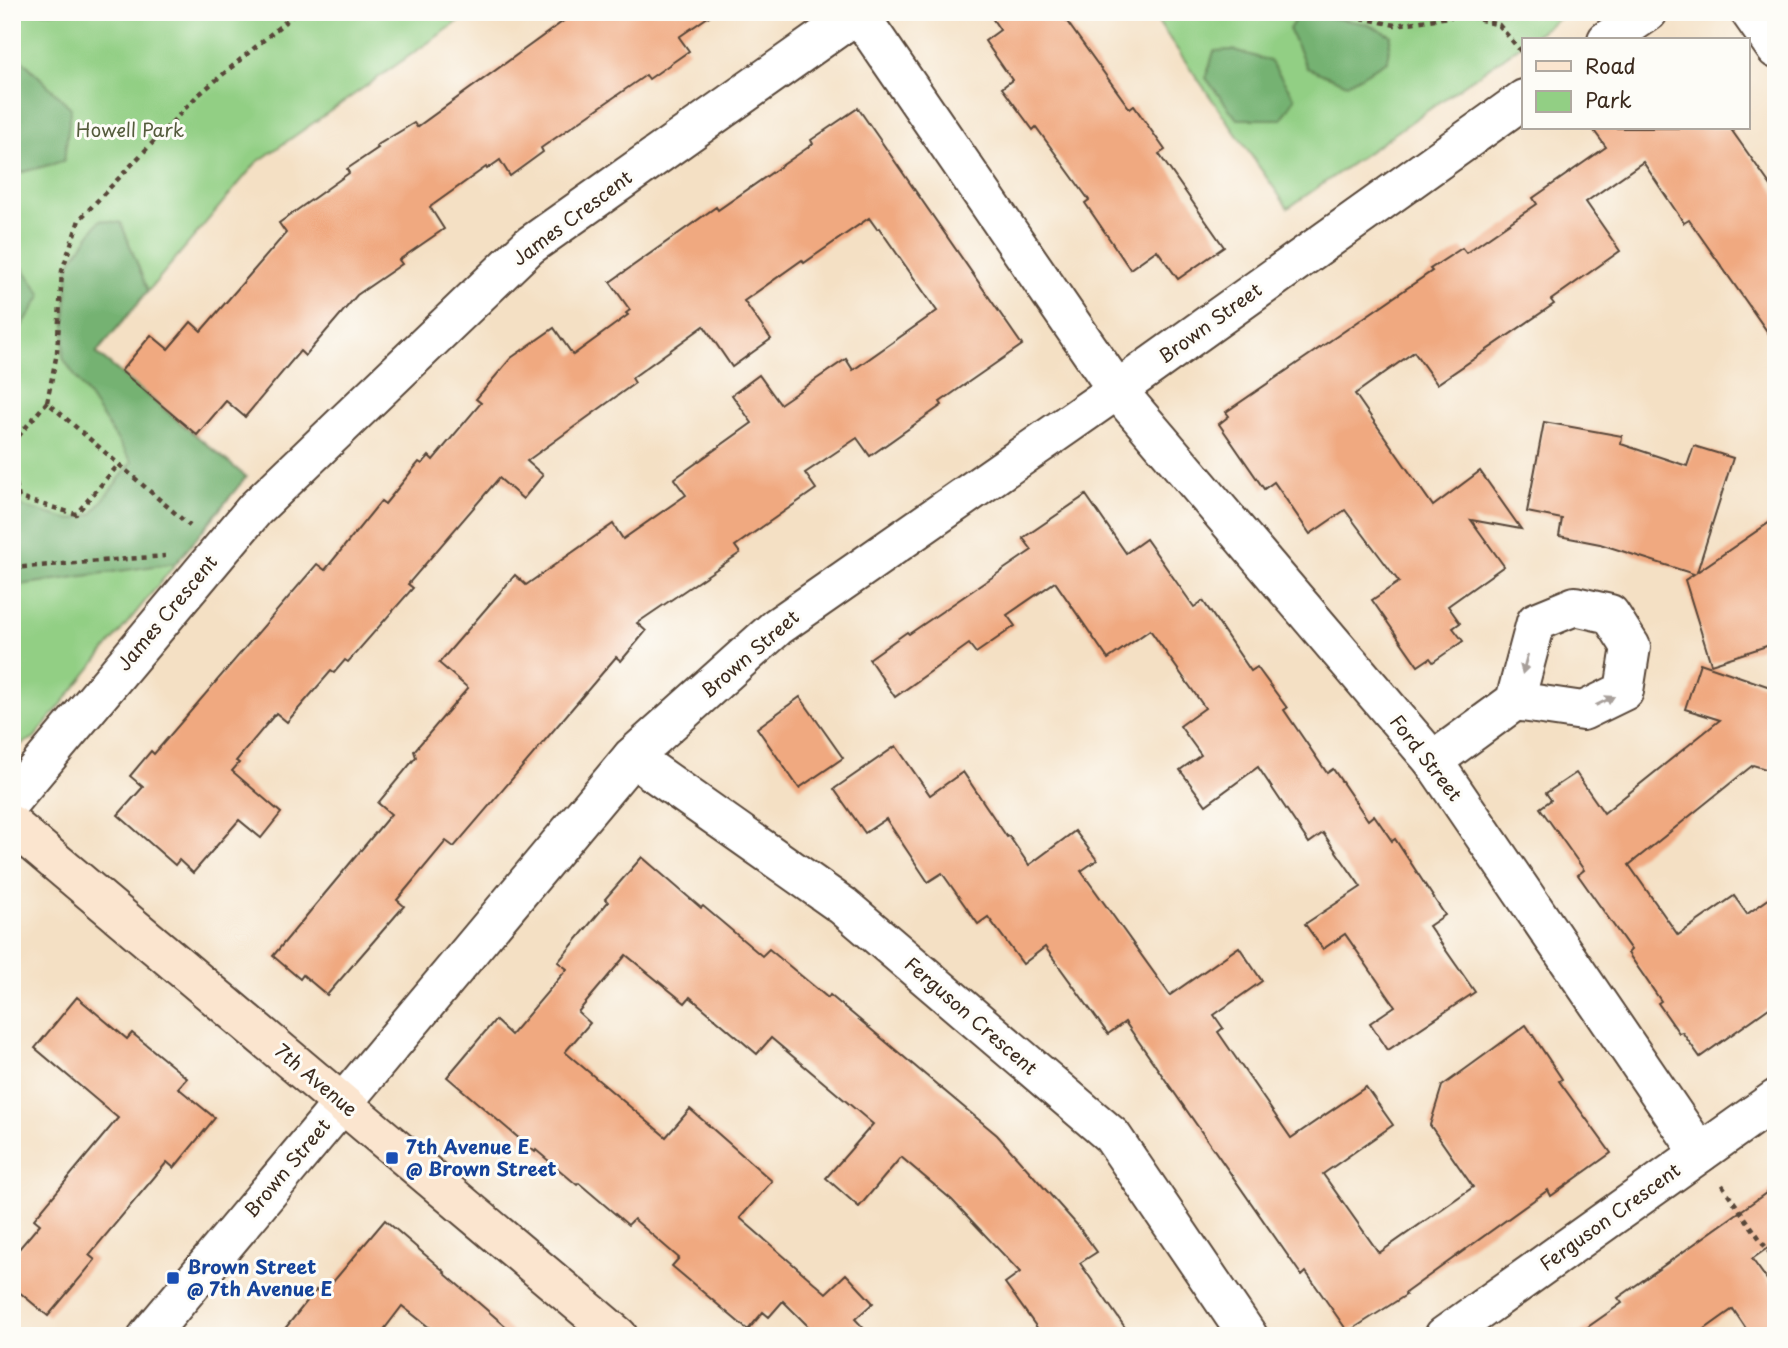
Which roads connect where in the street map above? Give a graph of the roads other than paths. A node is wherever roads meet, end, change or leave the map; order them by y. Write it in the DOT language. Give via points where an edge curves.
graph roads {
  1 [pos="1648,12"];
  2 [pos="1750,12"];
  3 [pos="1610,38"];
  4 [pos="1776,50"];
  5 [pos="1522,100"];
  6 [pos="1117,390"];
  7 [pos="1515,701"];
  8 [pos="632,757"];
  9 [pos="1433,761"];
  10 [pos="12,799"];
  11 [pos="12,825"];
  12 [pos="1776,1099"];
  13 [pos="342,1102"];
  14 [pos="1700,1153"];
  15 [pos="148,1336"];
  16 [pos="618,1336"];
  17 [pos="1248,1336"];
  18 [pos="1444,1336"];
  1 -- 3 [label="street"];
  2 -- 4 [label="street"];
  5 -- 6 [label="street, Brown Street"];
  6 -- 8 [label="street, Brown Street" via="776,627"];
  6 -- 9 [label="street, Ford Street"];
  6 -- 10 [label="street, James Crescent" via="858,13 529,246 255,509"];
  7 -- 9 [label="street"];
  8 -- 13 [label="street, Brown Street"];
  8 -- 17 [label="street, Ferguson Crescent" via="843,906 1112,1136"];
  9 -- 14 [label="street, Ford Street"];
  11 -- 13 [label="street, 7th Avenue"];
  12 -- 14 [label="street, Ferguson Crescent"];
  13 -- 15 [label="street, Brown Street"];
  13 -- 16 [label="street, 7th Avenue"];
  14 -- 18 [label="street, Ferguson Crescent"];
}
